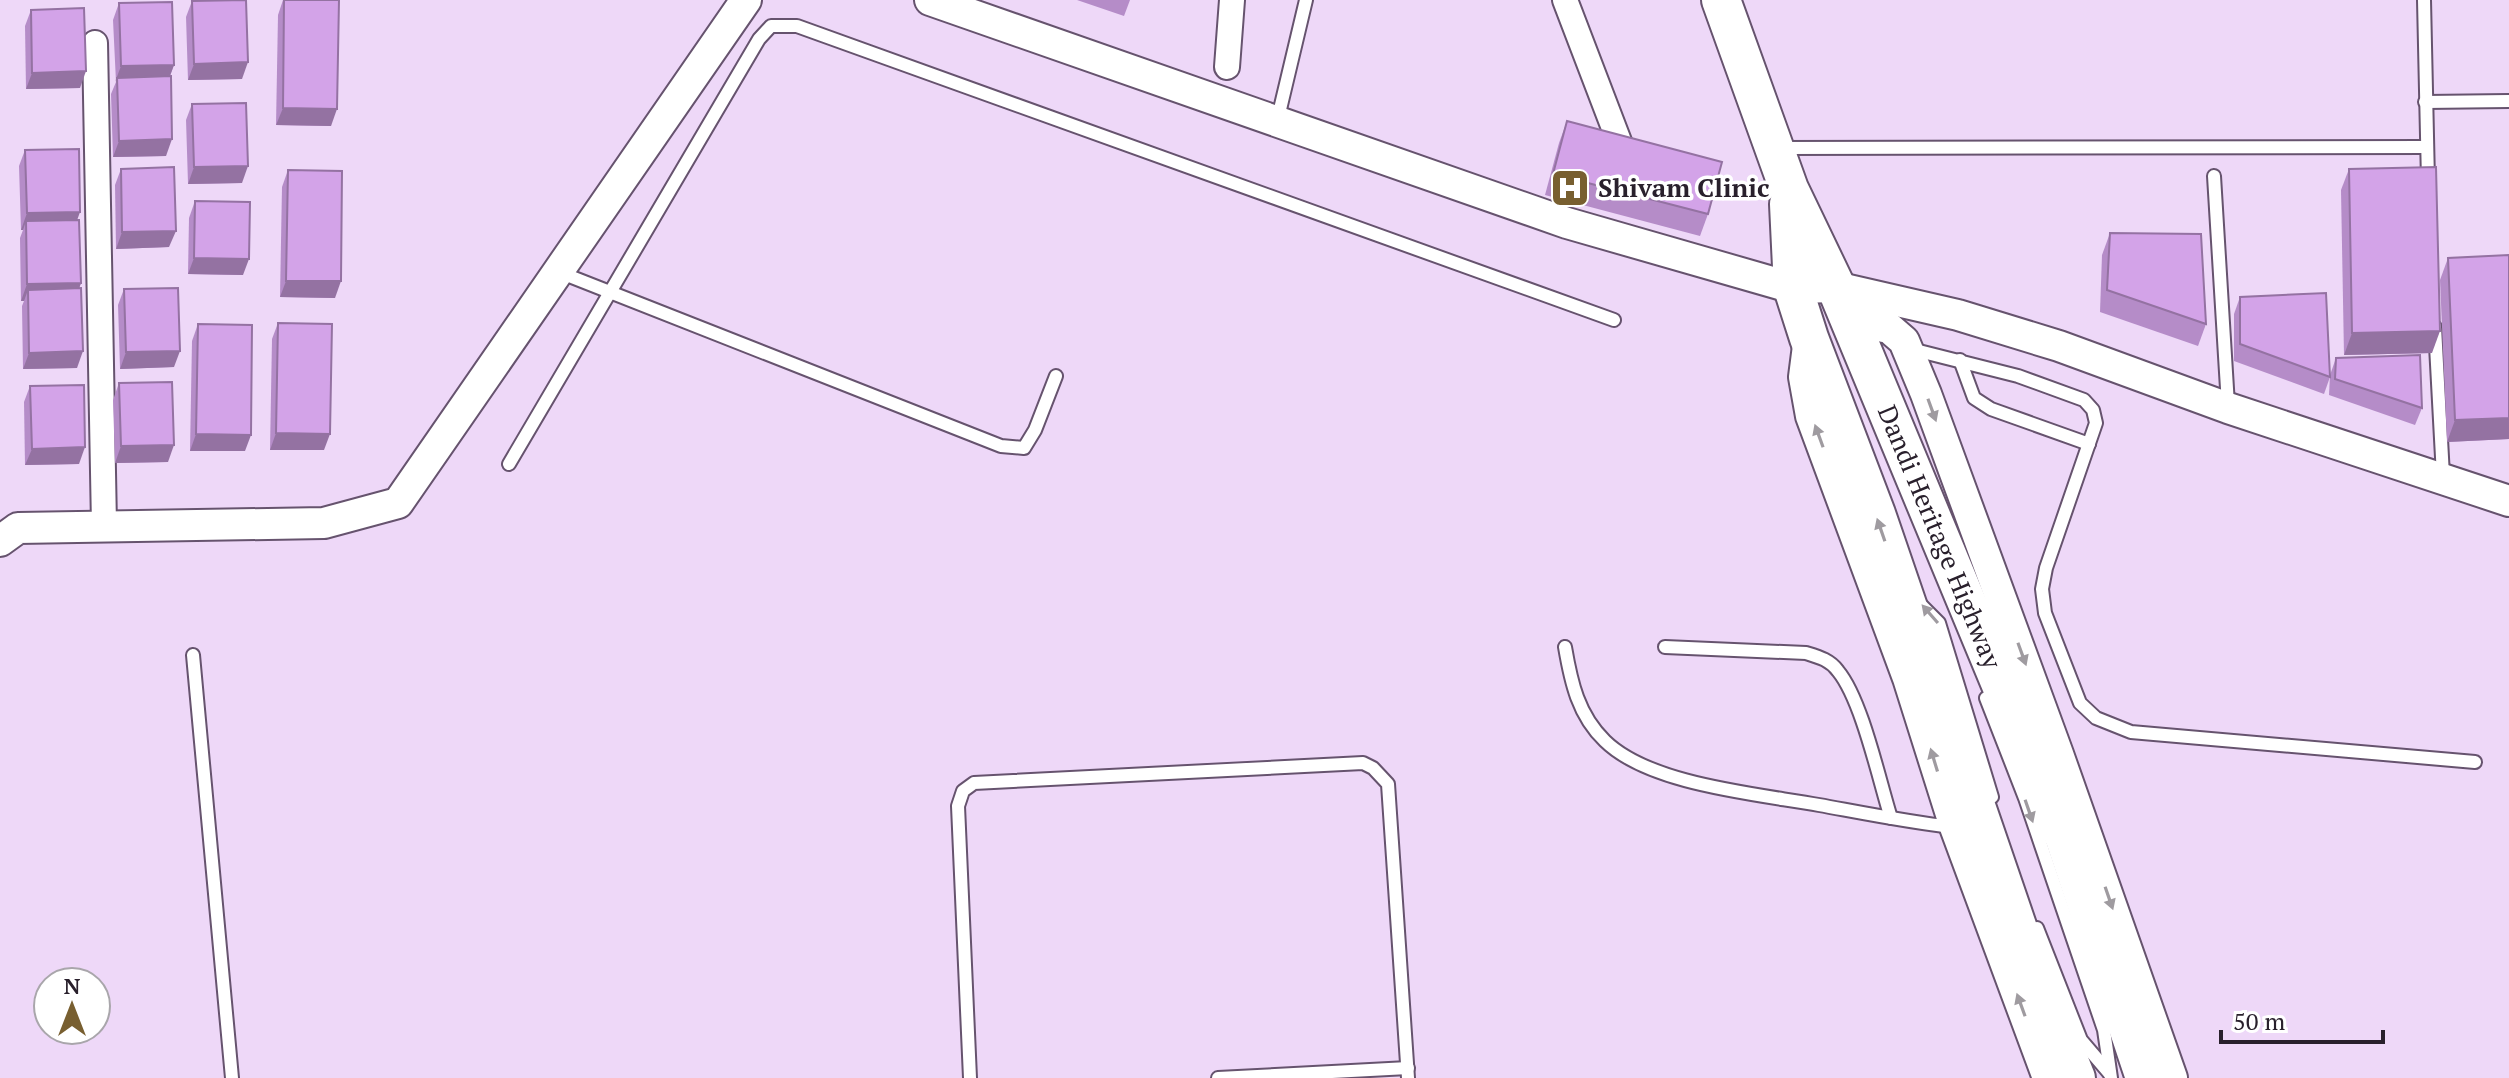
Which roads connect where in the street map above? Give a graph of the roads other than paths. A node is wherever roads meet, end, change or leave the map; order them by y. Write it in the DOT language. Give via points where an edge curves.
graph roads {
  1 [pos="746,0"];
  2 [pos="930,0"];
  3 [pos="1232,0"];
  4 [pos="1306,0"];
  5 [pos="1565,0"];
  6 [pos="1721,0"];
  7 [pos="2424,0"];
  8 [pos="95,43"];
  9 [pos="1227,67"];
  10 [pos="2509,101"];
  11 [pos="2425,102"];
  12 [pos="1277,122"];
  13 [pos="2427,147"];
  14 [pos="1773,148"];
  15 [pos="1625,157"];
  16 [pos="2214,176"];
  17 [pos="2429,188"];
  18 [pos="1789,189"];
  19 [pos="559,272"];
  20 [pos="1793,288"];
  21 [pos="609,292"];
  22 [pos="1843,304"];
  23 [pos="2435,311"];
  24 [pos="1614,320"];
  25 [pos="1809,338"];
  26 [pos="1907,348"];
  27 [pos="1960,360"];
  28 [pos="1056,376"];
  29 [pos="1881,397"];
  30 [pos="2228,408"];
  31 [pos="2089,444"];
  32 [pos="509,464"];
  33 [pos="1895,464"];
  34 [pos="2443,479"];
  35 [pos="2509,501"];
  36 [pos="104,525"];
  37 [pos="6,531"];
  38 [pos="1565,647"];
  39 [pos="1665,647"];
  40 [pos="193,655"];
  41 [pos="1980,682"];
  42 [pos="2475,762"];
  43 [pos="1891,818"];
  44 [pos="1979,824"];
  45 [pos="2032,916"];
  46 [pos="1408,1073"];
  47 [pos="2110,1077"];
  48 [pos="232,1078"];
  49 [pos="970,1078"];
  50 [pos="1218,1078"];
  51 [pos="2048,1078"];
  52 [pos="2172,1078"];
  1 -- 19 [label="street"];
  2 -- 12 [label="street"];
  3 -- 9 [label="street"];
  4 -- 12 [label="lane"];
  5 -- 15 [label="street"];
  6 -- 14 [label="highway, Dandi Heritage Highway"];
  7 -- 11 [label="lane"];
  8 -- 36 [label="street"];
  10 -- 11 [label="lane"];
  11 -- 13 [label="lane"];
  12 -- 20 [label="street" via="1567,223"];
  13 -- 14 [label="lane"];
  13 -- 17 [label="lane"];
  14 -- 18 [label="highway, Dandi Heritage Highway"];
  16 -- 30 [label="lane"];
  18 -- 20 [label="highway"];
  18 -- 22 [label="highway, Dandi Heritage Highway"];
  19 -- 21 [label="lane"];
  19 -- 36 [label="street" via="398,503 324,523"];
  20 -- 22 [label="street"];
  20 -- 25 [label="highway"];
  21 -- 24 [label="lane" via="759,39 771,26 797,26"];
  21 -- 28 [label="lane" via="1001,446 1024,448"];
  21 -- 32 [label="lane"];
  22 -- 26 [label="street" via="1889,328"];
  22 -- 29 [label="highway, Dandi Heritage Highway"];
  22 -- 30 [label="street" via="1958,315"];
  23 -- 34 [label="lane"];
  44 -- 25 [label="highway, one-way" via="1876,514"];
  44 -- 25 [label="street, one-way" via="1908,678 1811,416 1804,377"];
  26 -- 27 [label="lane"];
  26 -- 52 [label="street, one-way"];
  27 -- 31 [label="lane" via="1974,398"];
  27 -- 31 [label="lane" via="2084,400 2096,423"];
  29 -- 33 [label="lane" via="1879,420"];
  29 -- 47 [label="highway, Dandi Heritage Highway" via="2065,839"];
  30 -- 34 [label="street"];
  31 -- 42 [label="lane" via="2042,589 2045,613 2080,703 2096,718 2131,732"];
  34 -- 35 [label="street"];
  36 -- 37 [label="street"];
  38 -- 43 [label="lane" via="1584,716 1605,742 1637,762 1694,783"];
  39 -- 43 [label="lane" via="1806,653 1827,659 1840,672 1857,707"];
  40 -- 48 [label="lane"];
  41 -- 47 [label="lane, one-way" via="2104,1030"];
  43 -- 44 [label="lane"];
  44 -- 47 [label="highway" via="2030,964"];
  51 -- 44 [label="street, one-way"];
  45 -- 47 [label="lane" via="2081,1040"];
  46 -- 49 [label="lane" via="1388,784 1363,763 974,783 963,791 958,806"];
  46 -- 50 [label="lane"];
}
